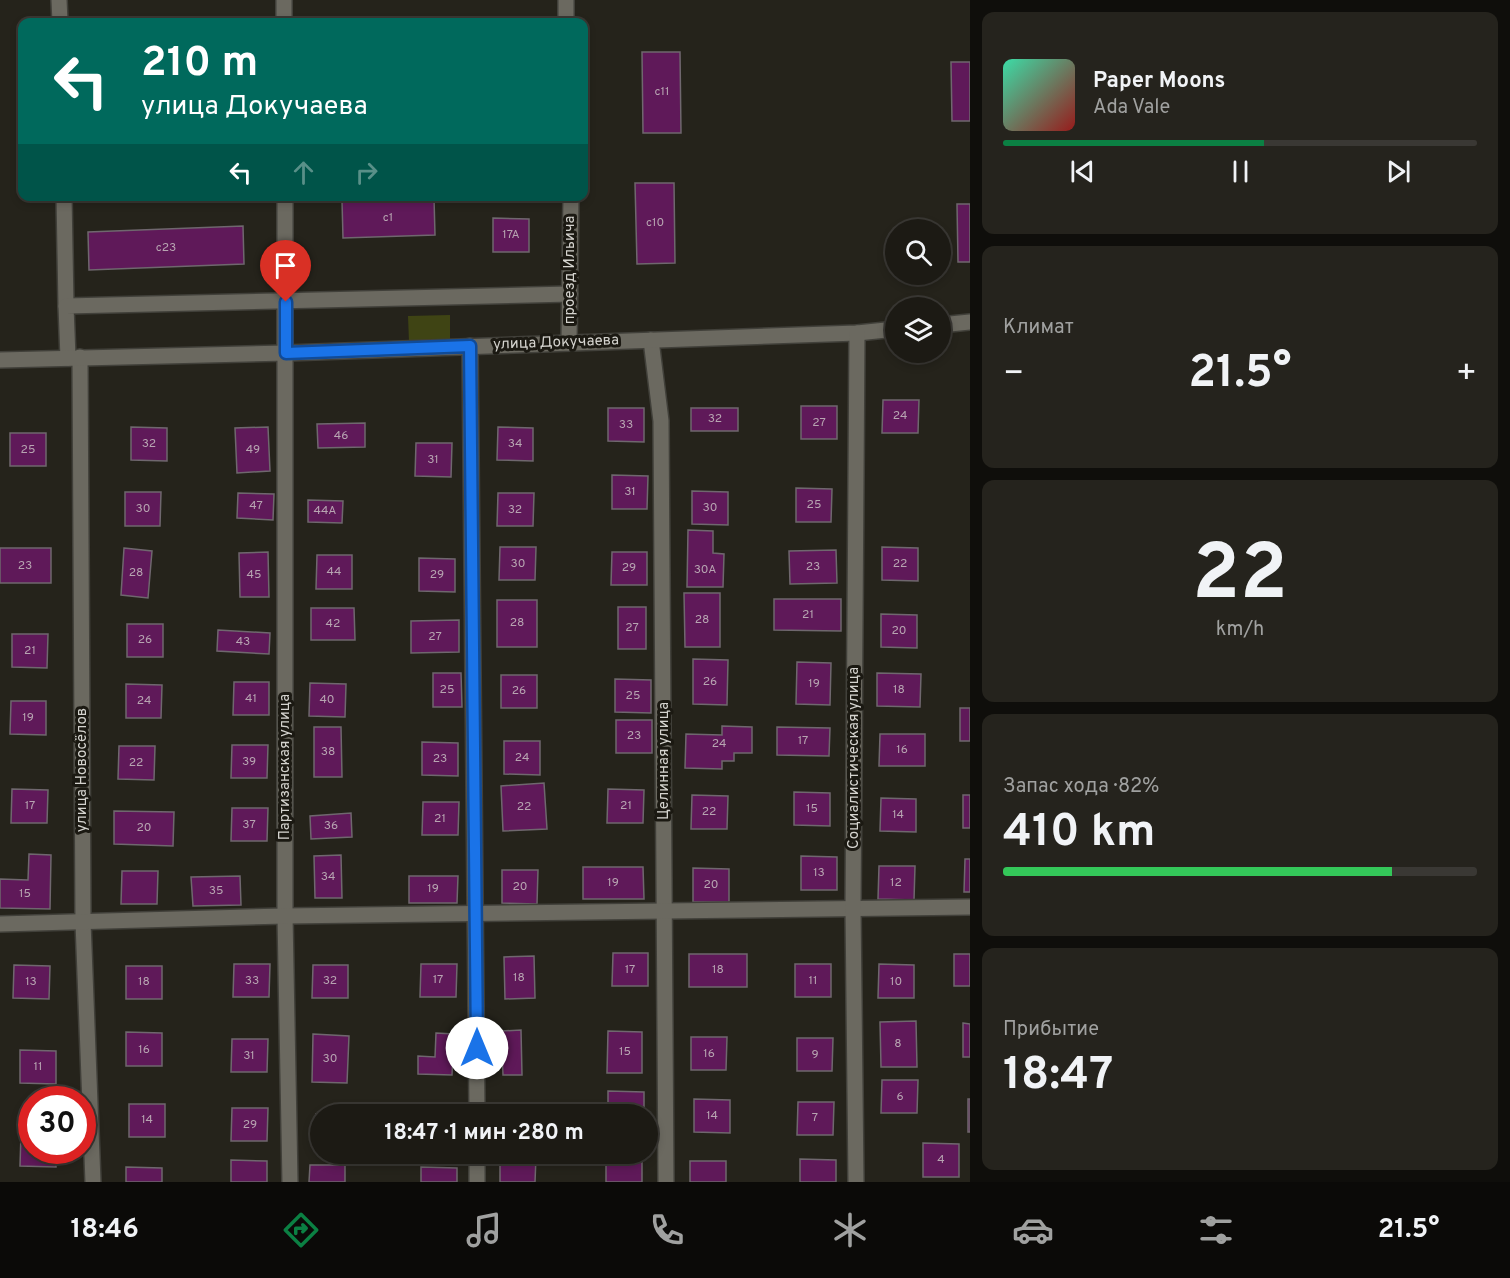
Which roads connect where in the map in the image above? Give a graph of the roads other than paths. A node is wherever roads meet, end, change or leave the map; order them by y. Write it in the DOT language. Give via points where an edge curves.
graph roads {
  1 [pos="59,0"];
  2 [pos="284,0"];
  3 [pos="566,0"];
  4 [pos="60,18"];
  5 [pos="284,18"];
  6 [pos="566,18"];
  7 [pos="64,201"];
  8 [pos="285,201"];
  9 [pos="571,201"];
  10 [pos="570,294"];
  11 [pos="286,302"];
  12 [pos="66,306"];
  13 [pos="970,322"];
  14 [pos="951,324"];
  15 [pos="885,330"];
  16 [pos="857,333"];
  17 [pos="651,340"];
  18 [pos="569,343"];
  19 [pos="470,346"];
  20 [pos="286,353"];
  21 [pos="74,357"];
  22 [pos="0,360"];
  23 [pos="970,907"];
  24 [pos="854,908"];
  25 [pos="665,911"];
  26 [pos="476,914"];
  27 [pos="285,916"];
  28 [pos="83,922"];
  29 [pos="0,924"];
  30 [pos="477,1104"];
  31 [pos="477,1164"];
  32 [pos="93,1182"];
  33 [pos="290,1182"];
  34 [pos="477,1182"];
  35 [pos="666,1182"];
  36 [pos="856,1182"];
  1 -- 4 [label="street"];
  2 -- 5 [label="street"];
  3 -- 6 [label="street"];
  7 -- 12 [label="street, улица Новосёлов"];
  8 -- 11 [label="street"];
  9 -- 10 [label="street, проезд Ильича"];
  10 -- 11 [label="street"];
  10 -- 18 [label="street, проезд Ильича"];
  11 -- 12 [label="street"];
  11 -- 20 [label="street"];
  12 -- 21 [label="street, улица Новосёлов"];
  13 -- 14 [label="street"];
  15 -- 16 [label="street, улица Докучаева"];
  16 -- 17 [label="street, улица Докучаева"];
  16 -- 24 [label="street, Социалистическая улица"];
  17 -- 18 [label="street, улица Докучаева"];
  17 -- 25 [label="street, Целинная улица" via="661,421"];
  18 -- 19 [label="street, улица Докучаева"];
  19 -- 20 [label="street, улица Докучаева"];
  19 -- 26 [label="street"];
  20 -- 21 [label="street, улица Докучаева"];
  20 -- 27 [label="street, Партизанская улица"];
  21 -- 22 [label="street, улица Докучаева"];
  21 -- 28 [label="street, улица Новосёлов"];
  23 -- 24 [label="street"];
  24 -- 25 [label="street"];
  24 -- 36 [label="street, Социалистическая улица"];
  25 -- 26 [label="street"];
  25 -- 35 [label="street, Целинная улица"];
  26 -- 27 [label="street"];
  26 -- 30 [label="street"];
  27 -- 28 [label="street"];
  27 -- 33 [label="street, Партизанская улица"];
  28 -- 29 [label="street"];
  28 -- 32 [label="street, улица Новосёлов"];
  31 -- 34 [label="street"];
}
